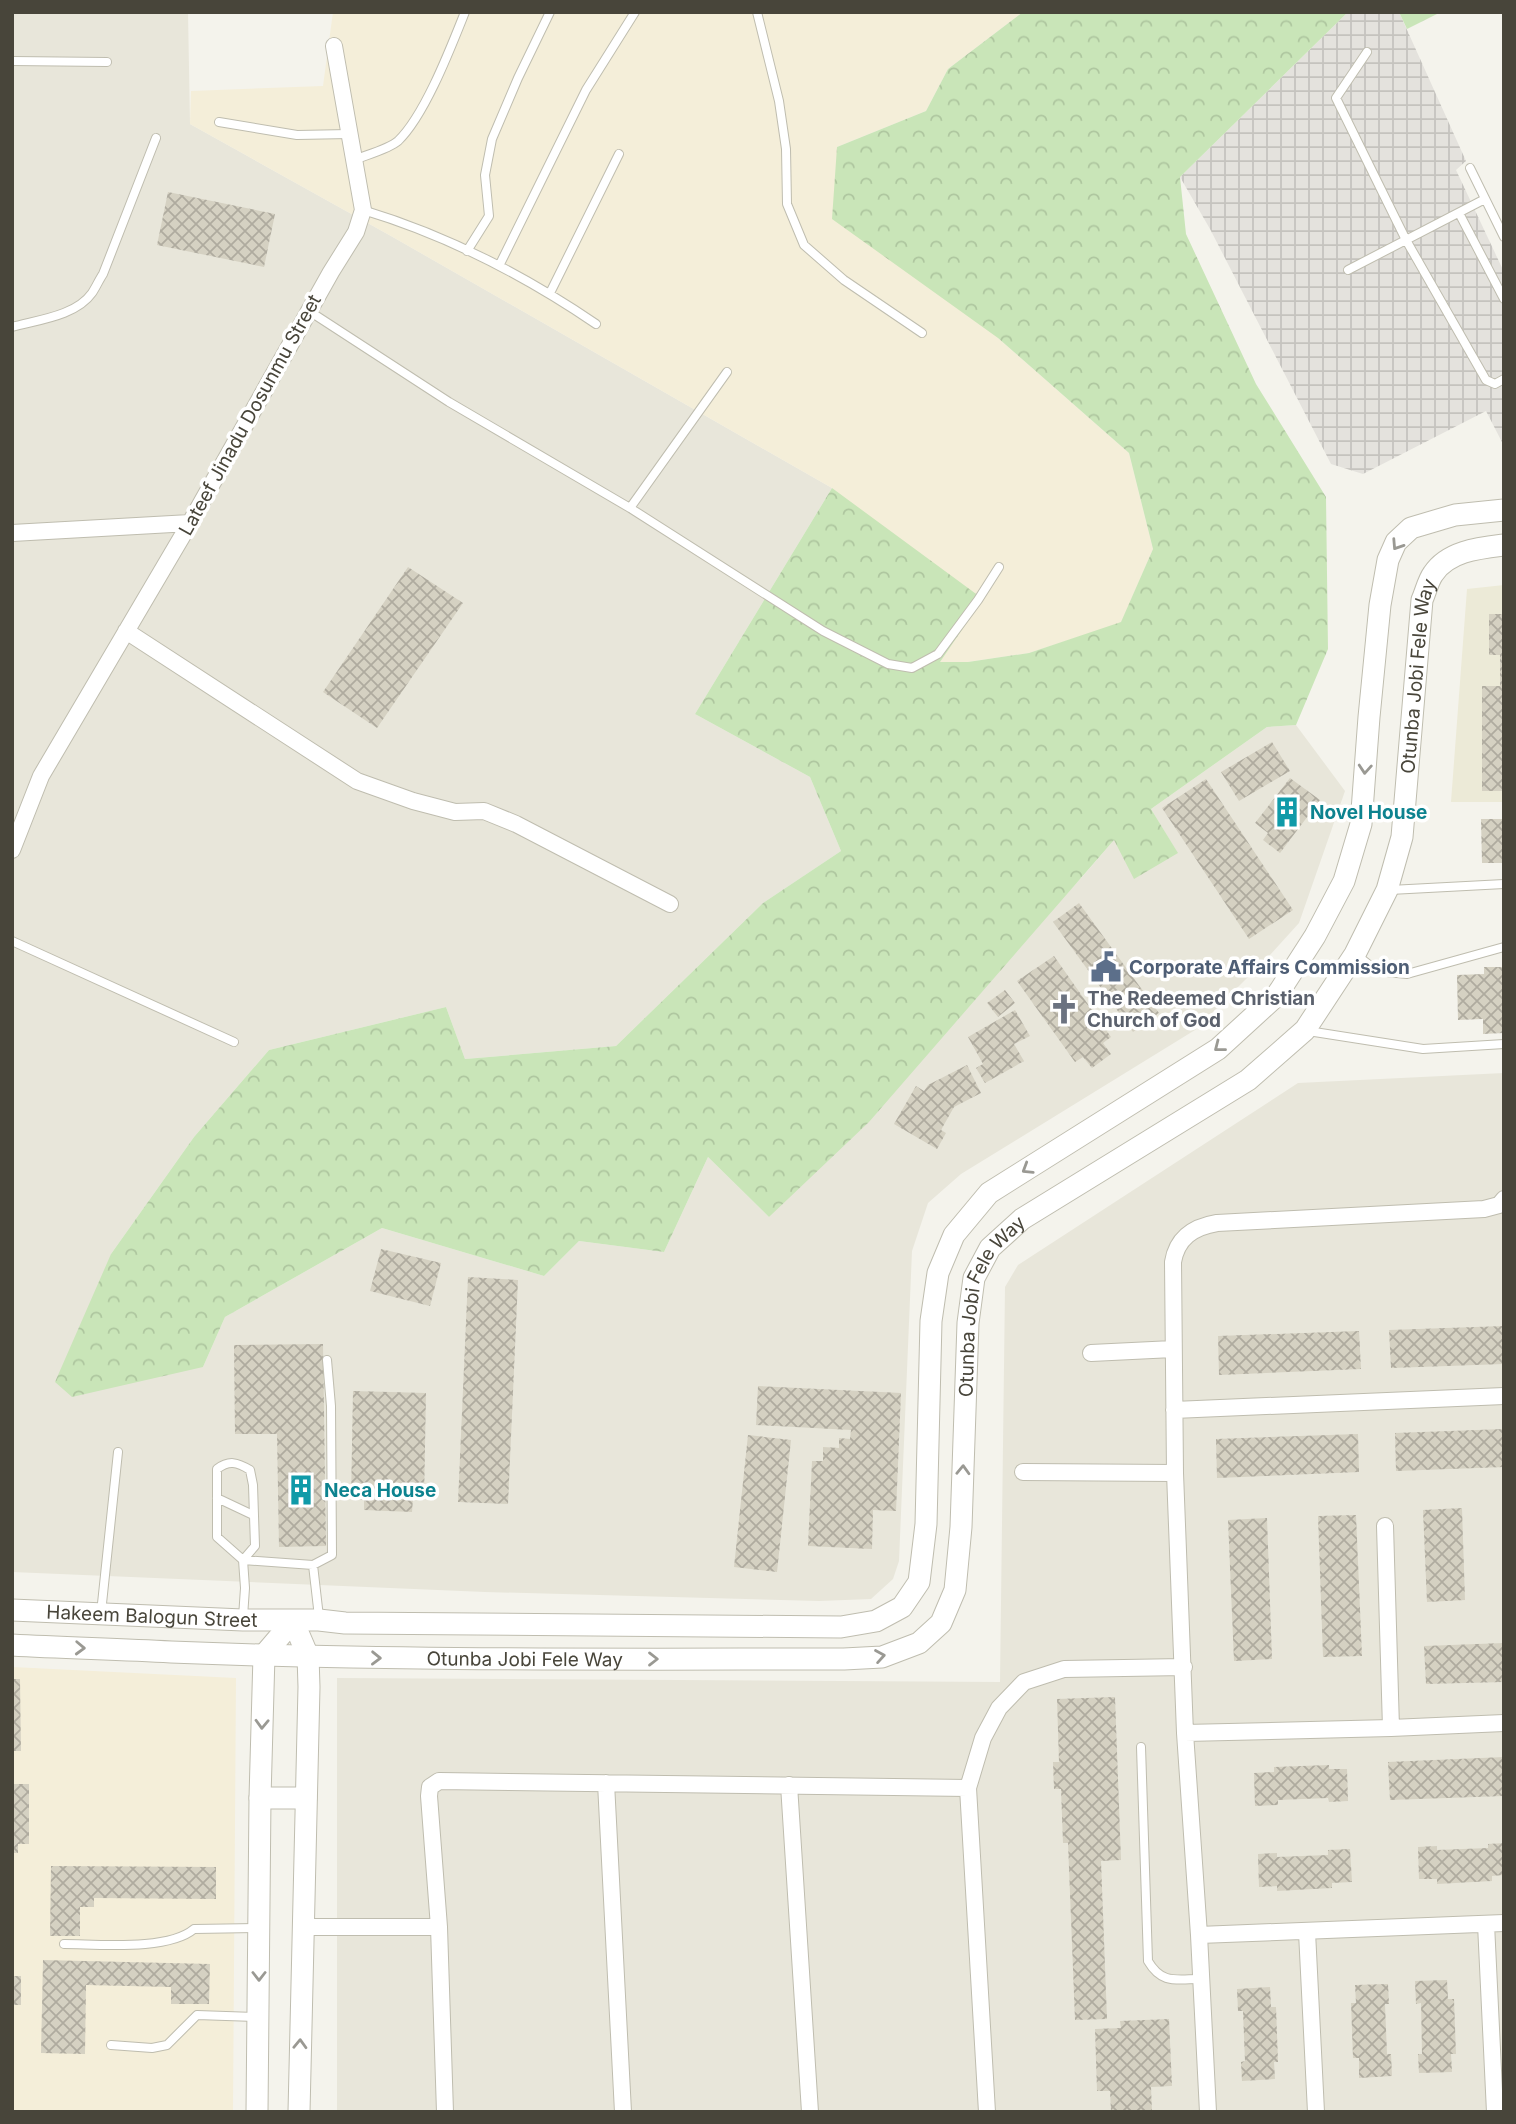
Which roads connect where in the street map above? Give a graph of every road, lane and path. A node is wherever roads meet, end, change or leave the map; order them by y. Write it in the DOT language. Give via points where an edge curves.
graph roads {
  1 [pos="466,12"];
  2 [pos="550,12"];
  3 [pos="635,12"];
  4 [pos="757,12"];
  5 [pos="334,46"];
  6 [pos="1367,52"];
  7 [pos="12,61"];
  8 [pos="107,62"];
  9 [pos="219,122"];
  10 [pos="349,134"];
  11 [pos="156,138"];
  12 [pos="619,154"];
  13 [pos="354,160"];
  14 [pos="1470,167"];
  15 [pos="1485,199"];
  16 [pos="363,210"];
  17 [pos="1459,213"];
  18 [pos="1503,233"];
  19 [pos="1406,240"];
  20 [pos="467,251"];
  21 [pos="500,264"];
  22 [pos="1348,270"];
  23 [pos="550,293"];
  24 [pos="1504,299"];
  25 [pos="309,311"];
  26 [pos="596,324"];
  27 [pos="12,327"];
  28 [pos="922,333"];
  29 [pos="727,372"];
  30 [pos="1504,379"];
  31 [pos="630,508"];
  32 [pos="1504,510"];
  33 [pos="190,523"];
  34 [pos="12,533"];
  35 [pos="1504,545"];
  36 [pos="999,566"];
  37 [pos="126,631"];
  38 [pos="12,850"];
  39 [pos="1504,884"];
  40 [pos="1387,890"];
  41 [pos="670,904"];
  42 [pos="12,941"];
  43 [pos="1504,947"];
  44 [pos="1355,954"];
  45 [pos="1305,1030"];
  46 [pos="234,1042"];
  47 [pos="1504,1044"];
  48 [pos="1504,1199"];
  49 [pos="1173,1349"];
  50 [pos="1091,1353"];
  51 [pos="327,1360"];
  52 [pos="1504,1396"];
  53 [pos="930,1398"];
  54 [pos="966,1398"];
  55 [pos="1174,1410"];
  56 [pos="118,1452"];
  57 [pos="1023,1472"];
  58 [pos="1175,1473"];
  59 [pos="217,1498"];
  60 [pos="253,1515"];
  61 [pos="1385,1527"];
  62 [pos="243,1560"];
  63 [pos="313,1565"];
  64 [pos="12,1610"];
  65 [pos="101,1614"];
  66 [pos="243,1620"];
  67 [pos="320,1620"];
  68 [pos="293,1621"];
  69 [pos="12,1645"];
  70 [pos="264,1655"];
  71 [pos="308,1656"];
  72 [pos="1184,1667"];
  73 [pos="1504,1723"];
  74 [pos="1391,1728"];
  75 [pos="1185,1733"];
  76 [pos="1141,1747"];
  77 [pos="606,1783"];
  78 [pos="789,1785"];
  79 [pos="968,1788"];
  80 [pos="260,1798"];
  81 [pos="306,1798"];
  82 [pos="1504,1923"];
  83 [pos="1486,1924"];
  84 [pos="304,1927"];
  85 [pos="439,1927"];
  86 [pos="259,1928"];
  87 [pos="1307,1932"];
  88 [pos="1199,1935"];
  89 [pos="64,1944"];
  90 [pos="1201,1979"];
  91 [pos="258,2017"];
  92 [pos="111,2045"];
  93 [pos="257,2112"];
  94 [pos="299,2112"];
  95 [pos="445,2112"];
  96 [pos="623,2112"];
  97 [pos="810,2112"];
  98 [pos="987,2112"];
  99 [pos="1208,2112"];
  100 [pos="1316,2112"];
  101 [pos="1496,2112"];
  1 -- 13 [label="lane" via="416,117 397,142"];
  2 -- 20 [label="lane" via="492,139 485,175 489,216"];
  3 -- 21 [label="lane" via="586,90"];
  4 -- 28 [label="lane" via="779,101 788,204 804,245 844,280"];
  5 -- 10 [label="street"];
  6 -- 19 [label="lane" via="1336,98"];
  7 -- 8 [label="lane"];
  9 -- 10 [label="lane" via="296,135"];
  10 -- 13 [label="street"];
  11 -- 27 [label="lane" via="92,295 68,311"];
  12 -- 23 [label="lane"];
  13 -- 16 [label="street"];
  14 -- 15 [label="lane"];
  15 -- 17 [label="lane"];
  15 -- 18 [label="lane"];
  16 -- 20 [label="lane" via="403,222"];
  16 -- 25 [label="street, Lateef Jinadu Dosunmu Street" via="356,232"];
  17 -- 19 [label="lane"];
  17 -- 24 [label="lane"];
  19 -- 22 [label="lane"];
  19 -- 30 [label="lane" via="1486,380 1495,384"];
  20 -- 21 [label="lane"];
  21 -- 23 [label="lane"];
  23 -- 26 [label="lane"];
  25 -- 31 [label="lane" via="449,402"];
  25 -- 33 [label="street, Lateef Jinadu Dosunmu Street"];
  29 -- 31 [label="lane"];
  31 -- 36 [label="lane" via="823,631 888,664 912,668 938,654"];
  32 -- 53 [label="street, Otunba Jobi Fele Way, one-way" via="1455,515 1411,528 1396,542 1380,605 1361,824 1344,881 1315,936 1277,995 1218,1049 989,1193 954,1235 938,1273 931,1321"];
  33 -- 34 [label="street"];
  33 -- 37 [label="street, Lateef Jinadu Dosunmu Street"];
  35 -- 40 [label="street, Otunba Jobi Fele Way" via="1474,549 1446,560 1433,574 1423,600 1402,837"];
  37 -- 38 [label="street, Lateef Jinadu Dosunmu Street" via="41,776"];
  37 -- 41 [label="street" via="357,781 454,812 484,811"];
  39 -- 40 [label="lane"];
  40 -- 44 [label="street, Otunba Jobi Fele Way"];
  42 -- 46 [label="lane"];
  43 -- 44 [label="lane" via="1407,974 1377,971"];
  44 -- 45 [label="street, Otunba Jobi Fele Way"];
  45 -- 47 [label="lane" via="1423,1049"];
  45 -- 54 [label="street, Otunba Jobi Fele Way" via="1248,1080 1022,1219 990,1248 974,1278"];
  48 -- 49 [label="street" via="1484,1209 1202,1226 1176,1247"];
  49 -- 50 [label="street"];
  49 -- 55 [label="street"];
  51 -- 63 [label="lane" via="332,1555"];
  52 -- 55 [label="street"];
  53 -- 54 [label="street"];
  53 -- 67 [label="street, Otunba Jobi Fele Way" via="926,1524 919,1582 902,1607 876,1621 827,1627"];
  71 -- 54 [label="street, Otunba Jobi Fele Way, one-way" via="844,1659 882,1657 919,1643 941,1623 955,1590"];
  55 -- 58 [label="street"];
  56 -- 65 [label="lane"];
  57 -- 58 [label="street"];
  58 -- 72 [label="street"];
  59 -- 60 [label="lane"];
  59 -- 60 [label="lane" via="217,1469 225,1463 239,1463 250,1470"];
  59 -- 62 [label="lane" via="217,1537"];
  60 -- 62 [label="lane" via="255,1546"];
  61 -- 74 [label="street"];
  62 -- 63 [label="lane"];
  62 -- 66 [label="lane"];
  63 -- 67 [label="lane"];
  64 -- 65 [label="street, Hakeem Balogun Street"];
  65 -- 66 [label="street, Hakeem Balogun Street"];
  66 -- 68 [label="street, Hakeem Balogun Street"];
  67 -- 68 [label="street, Otunba Jobi Fele Way"];
  68 -- 70 [label="street"];
  68 -- 71 [label="street"];
  69 -- 70 [label="street, Hakeem Balogun Street, one-way"];
  70 -- 71 [label="street, Otunba Jobi Fele Way"];
  70 -- 80 [label="street, one-way"];
  71 -- 81 [label="street"];
  72 -- 75 [label="street"];
  72 -- 79 [label="street" via="1064,1669 1024,1682 999,1708 983,1738"];
  73 -- 74 [label="street"];
  74 -- 75 [label="street"];
  75 -- 88 [label="street"];
  76 -- 90 [label="lane" via="1148,1961 1154,1972 1166,1979"];
  77 -- 78 [label="street"];
  77 -- 85 [label="street" via="439,1781 430,1787"];
  77 -- 96 [label="street"];
  78 -- 79 [label="street"];
  78 -- 97 [label="street"];
  79 -- 98 [label="street"];
  80 -- 81 [label="street"];
  80 -- 86 [label="street"];
  81 -- 84 [label="street"];
  82 -- 83 [label="street"];
  83 -- 87 [label="street"];
  83 -- 101 [label="street"];
  84 -- 85 [label="street"];
  94 -- 84 [label="street, one-way"];
  85 -- 95 [label="street"];
  86 -- 89 [label="lane" via="194,1929 160,1944"];
  86 -- 91 [label="street, one-way"];
  87 -- 88 [label="street"];
  87 -- 100 [label="street"];
  88 -- 90 [label="street"];
  90 -- 99 [label="street"];
  91 -- 92 [label="lane" via="197,2015 167,2045"];
  91 -- 93 [label="street"];
}
